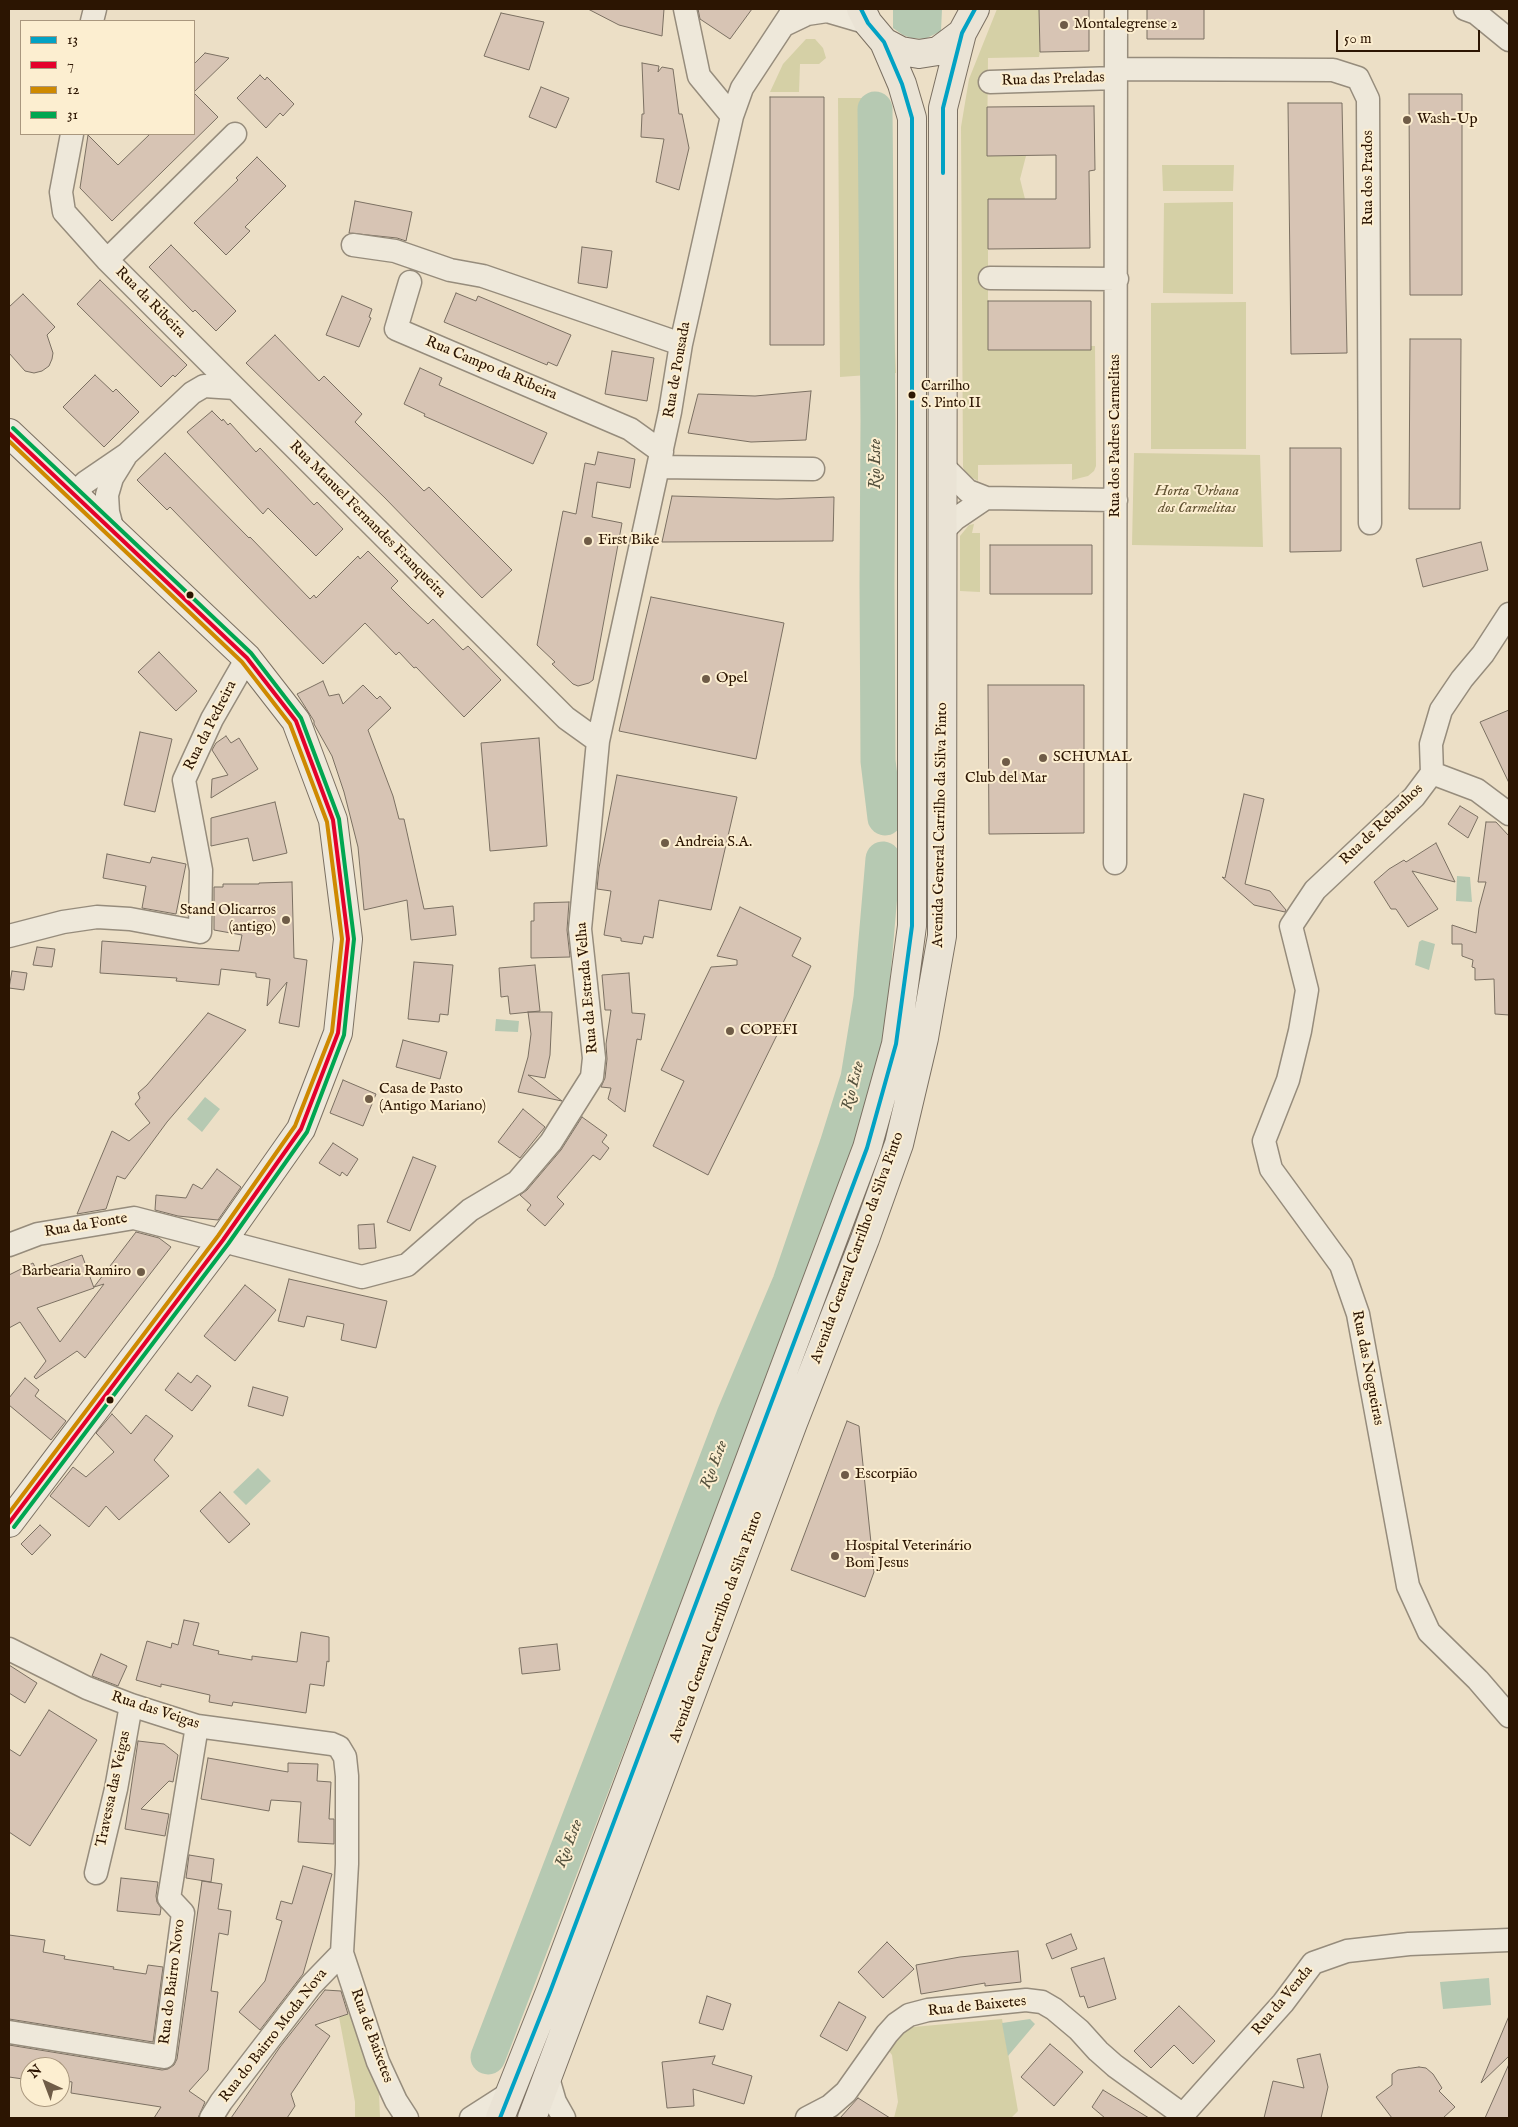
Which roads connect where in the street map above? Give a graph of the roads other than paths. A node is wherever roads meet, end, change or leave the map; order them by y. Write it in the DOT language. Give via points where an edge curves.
graph roads {
  1 [pos="685,9"];
  2 [pos="976,9"];
  3 [pos="1116,9"];
  4 [pos="1465,9"];
  5 [pos="789,17"];
  6 [pos="871,25"];
  7 [pos="962,33"];
  8 [pos="1509,40"];
  9 [pos="1116,74"];
  10 [pos="990,82"];
  11 [pos="732,116"];
  12 [pos="235,134"];
  13 [pos="72,135"];
  14 [pos="354,245"];
  15 [pos="107,260"];
  16 [pos="990,278"];
  17 [pos="1117,278"];
  18 [pos="410,282"];
  19 [pos="681,344"];
  20 [pos="235,388"];
  21 [pos="670,412"];
  22 [pos="630,429"];
  23 [pos="9,433"];
  24 [pos="127,454"];
  25 [pos="660,459"];
  26 [pos="944,467"];
  27 [pos="813,469"];
  28 [pos="986,498"];
  29 [pos="78,499"];
  30 [pos="1116,500"];
  31 [pos="1370,523"];
  32 [pos="113,531"];
  33 [pos="943,531"];
  34 [pos="1509,614"];
  35 [pos="247,658"];
  36 [pos="598,741"];
  37 [pos="1432,773"];
  38 [pos="1509,814"];
  39 [pos="1115,863"];
  40 [pos="1291,926"];
  41 [pos="9,936"];
  42 [pos="223,1240"];
  43 [pos="9,1245"];
  44 [pos="9,1523"];
  45 [pos="9,1649"];
  46 [pos="131,1705"];
  47 [pos="1509,1716"];
  48 [pos="197,1726"];
  49 [pos="96,1873"];
  50 [pos="1509,1940"];
  51 [pos="342,1953"];
  52 [pos="9,2032"];
  53 [pos="548,2078"];
  54 [pos="510,2093"];
  55 [pos="1181,2117"];
  56 [pos="211,2118"];
  57 [pos="410,2118"];
  58 [pos="471,2118"];
  59 [pos="500,2118"];
  60 [pos="532,2118"];
  61 [pos="564,2118"];
  62 [pos="807,2118"];
  1 -- 11 [label="street" via="699,76"];
  2 -- 7 [label="main road"];
  3 -- 9 [label="street, Rua dos Padres Carmelitas"];
  4 -- 8 [label="street" via="1476,12"];
  5 -- 6 [label="street" via="827,12"];
  5 -- 11 [label="street, Rua de Pousada" via="742,88"];
  6 -- 7 [label="main road" via="901,50 919,54 938,50"];
  6 -- 54 [label="main road, Avenida General Carrilho da Silva Pinto" via="902,84 912,118 912,926 896,1044 867,1148"];
  7 -- 26 [label="main road, Avenida General Carrilho da Silva Pinto" via="943,108"];
  9 -- 10 [label="street, Rua das Preladas"];
  9 -- 17 [label="street, Rua dos Padres Carmelitas"];
  9 -- 31 [label="street, Rua dos Prados" via="1333,70 1358,78 1368,99"];
  11 -- 19 [label="street, Rua de Pousada"];
  12 -- 15 [label="street, Rua da Ribeira"];
  13 -- 15 [label="street" via="61,192 64,212"];
  14 -- 19 [label="street" via="395,252 450,270 483,276"];
  15 -- 20 [label="street, Rua da Ribeira"];
  16 -- 17 [label="street"];
  17 -- 30 [label="street, Rua dos Padres Carmelitas"];
  18 -- 22 [label="street, Rua Campo da Ribeira" via="396,329"];
  19 -- 21 [label="street, Rua de Pousada"];
  20 -- 24 [label="street" via="204,386"];
  20 -- 36 [label="street, Rua Manuel Fernandes Franqueira" via="566,718"];
  21 -- 22 [label="street"];
  21 -- 25 [label="street, Rua de Pousada"];
  22 -- 25 [label="street, Rua Campo da Ribeira"];
  23 -- 29 [label="main road"];
  24 -- 29 [label="street" via="86,482"];
  24 -- 32 [label="street" via="112,478 107,495"];
  25 -- 27 [label="street"];
  25 -- 36 [label="street, Rua de Pousada"];
  26 -- 28 [label="street" via="968,491"];
  26 -- 33 [label="main road, Avenida General Carrilho da Silva Pinto"];
  28 -- 30 [label="street"];
  28 -- 33 [label="street" via="962,513"];
  29 -- 32 [label="main road"];
  30 -- 39 [label="street, Rua dos Padres Carmelitas"];
  32 -- 35 [label="main road"];
  33 -- 53 [label="main road, Avenida General Carrilho da Silva Pinto" via="942,936 924,1038 899,1144"];
  34 -- 37 [label="street, Rua de Rebanhos" via="1441,710 1431,744"];
  35 -- 41 [label="street, Rua da Pedreira" via="212,719 184,780 201,870 200,932 130,919 97,917"];
  35 -- 42 [label="main road" via="296,721 333,820 348,939 338,1033 302,1128"];
  36 -- 42 [label="street, Rua da Estrada Velha" via="580,929 594,1058 592,1077 552,1142 518,1182 470,1210 407,1265 362,1277"];
  37 -- 38 [label="street" via="1477,790"];
  37 -- 40 [label="street, Rua de Rebanhos" via="1414,797 1315,890"];
  40 -- 47 [label="street, Rua das Nogueiras" via="1306,990 1288,1080 1264,1141 1271,1169 1341,1265 1358,1314 1408,1586 1429,1632"];
  42 -- 43 [label="street, Rua da Fonte" via="134,1218 38,1234"];
  42 -- 44 [label="main road"];
  45 -- 46 [label="street, Rua das Veigas" via="86,1688"];
  46 -- 48 [label="street, Rua das Veigas"];
  46 -- 49 [label="street, Travessa das Veigas"];
  48 -- 51 [label="street, Rua das Veigas" via="323,1742 339,1747 345,1757 347,1776"];
  48 -- 52 [label="street, Rua do Bairro Novo" via="169,1898 183,1913 164,2058"];
  50 -- 55 [label="street, Rua da Venda" via="1410,1944 1347,1951 1313,1963 1283,2003"];
  51 -- 56 [label="street, Rua do Bairro Moda Nova" via="311,1985"];
  51 -- 57 [label="street, Rua de Baixetes" via="378,2062 396,2101"];
  53 -- 60 [label="main road, Avenida General Carrilho da Silva Pinto"];
  53 -- 61 [label="street"];
  54 -- 58 [label="street"];
  54 -- 59 [label="main road, Avenida General Carrilho da Silva Pinto"];
  55 -- 62 [label="street, Rua de Baixetes" via="1115,2066 1054,2009 1042,2002 1026,2000 936,2009 910,2015 887,2034 846,2092 830,2106"];
}
